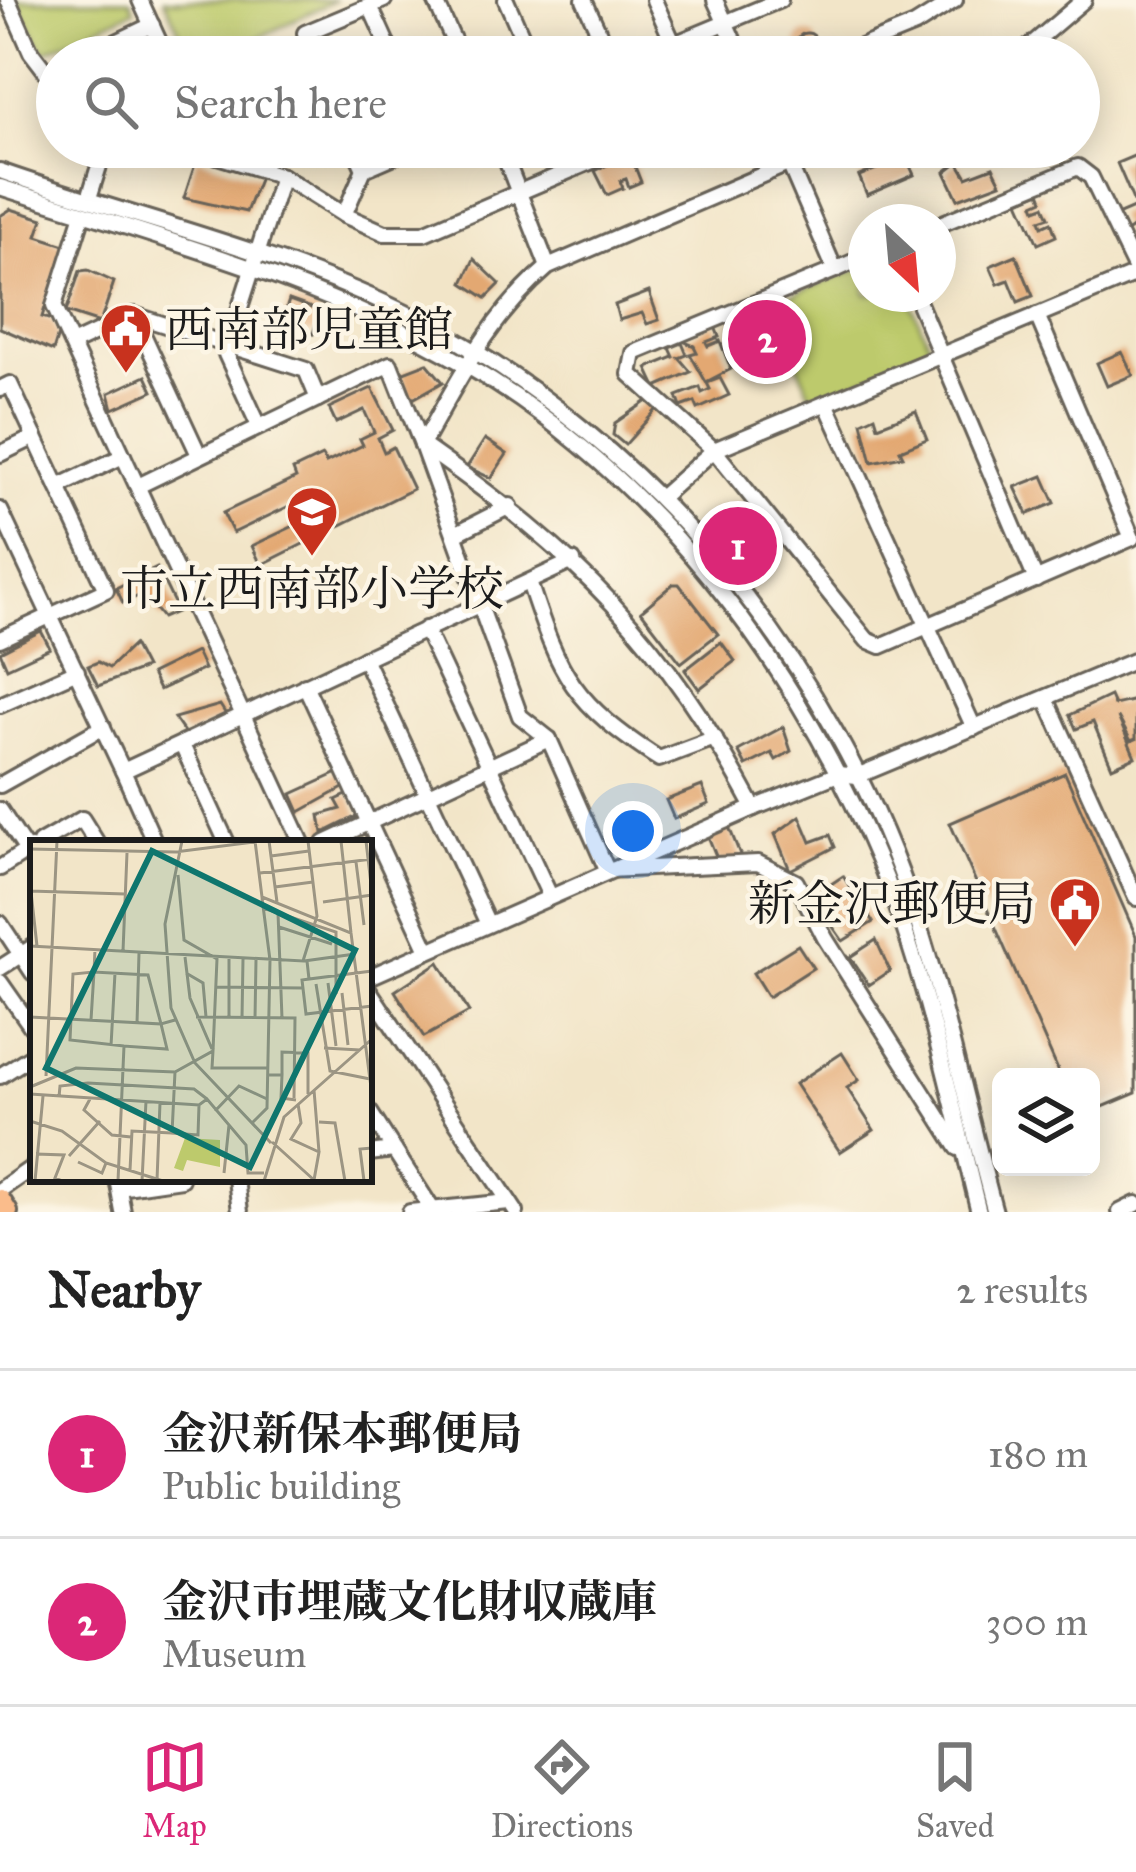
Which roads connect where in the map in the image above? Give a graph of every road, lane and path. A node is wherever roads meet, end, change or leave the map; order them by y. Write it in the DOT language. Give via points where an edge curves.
graph roads {
  1 [pos="8,0"];
  2 [pos="140,0"];
  3 [pos="435,0"];
  4 [pos="506,0"];
  5 [pos="584,0"];
  6 [pos="654,0"];
  7 [pos="715,0"];
  8 [pos="780,0"];
  9 [pos="955,0"];
  10 [pos="1084,0"];
  11 [pos="377,3"];
  12 [pos="725,24"];
  13 [pos="152,25"];
  14 [pos="129,36"];
  15 [pos="157,36"];
  16 [pos="306,36"];
  17 [pos="386,36"];
  18 [pos="451,36"];
  19 [pos="522,36"];
  20 [pos="600,36"];
  21 [pos="670,36"];
  22 [pos="696,36"];
  23 [pos="731,36"];
  24 [pos="888,36"];
  25 [pos="1042,36"];
  26 [pos="36,47"];
  27 [pos="98,168"];
  28 [pos="256,168"];
  29 [pos="510,168"];
  30 [pos="576,168"];
  31 [pos="777,168"];
  32 [pos="791,168"];
  33 [pos="1073,168"];
  34 [pos="1080,168"];
  35 [pos="364,169"];
  36 [pos="0,171"];
  37 [pos="282,176"];
  38 [pos="0,187"];
  39 [pos="520,192"];
  40 [pos="86,206"];
  41 [pos="344,215"];
  42 [pos="956,217"];
  43 [pos="255,260"];
  44 [pos="848,264"];
  45 [pos="548,266"];
  46 [pos="835,270"];
  47 [pos="1136,272"];
  48 [pos="923,312"];
  49 [pos="134,315"];
  50 [pos="1037,315"];
  51 [pos="72,344"];
  52 [pos="228,345"];
  53 [pos="475,349"];
  54 [pos="941,355"];
  55 [pos="465,364"];
  56 [pos="0,388"];
  57 [pos="318,399"];
  58 [pos="826,403"];
  59 [pos="260,426"];
  60 [pos="35,437"];
  61 [pos="422,445"];
  62 [pos="714,450"];
  63 [pos="0,454"];
  64 [pos="200,455"];
  65 [pos="123,456"];
  66 [pos="138,485"];
  67 [pos="58,487"];
  68 [pos="660,498"];
  69 [pos="510,506"];
  70 [pos="0,510"];
  71 [pos="454,534"];
  72 [pos="1135,541"];
  73 [pos="573,561"];
  74 [pos="1036,580"];
  75 [pos="529,582"];
  76 [pos="480,604"];
  77 [pos="49,616"];
  78 [pos="928,627"];
  79 [pos="425,629"];
  80 [pos="0,639"];
  81 [pos="364,658"];
  82 [pos="1136,660"];
  83 [pos="77,671"];
  84 [pos="305,685"];
  85 [pos="1046,698"];
  86 [pos="0,705"];
  87 [pos="244,715"];
  88 [pos="103,727"];
  89 [pos="974,728"];
  90 [pos="715,738"];
  91 [pos="549,739"];
  92 [pos="182,745"];
  93 [pos="489,766"];
  94 [pos="123,771"];
  95 [pos="838,774"];
  96 [pos="857,776"];
  97 [pos="0,784"];
  98 [pos="429,794"];
  99 [pos="754,808"];
  100 [pos="0,809"];
  101 [pos="368,823"];
  102 [pos="49,840"];
  103 [pos="96,840"];
  104 [pos="154,840"];
  105 [pos="225,840"];
  106 [pos="301,840"];
  107 [pos="331,840"];
  108 [pos="30,846"];
  109 [pos="30,852"];
  110 [pos="0,868"];
  111 [pos="608,869"];
  112 [pos="550,896"];
  113 [pos="1136,898"];
  114 [pos="0,923"];
  115 [pos="488,924"];
  116 [pos="428,950"];
  117 [pos="27,951"];
  118 [pos="0,968"];
  119 [pos="372,976"];
  120 [pos="0,982"];
  121 [pos="372,994"];
  122 [pos="30,1026"];
  123 [pos="30,1057"];
  124 [pos="0,1076"];
  125 [pos="372,1116"];
  126 [pos="394,1150"];
  127 [pos="372,1154"];
  128 [pos="967,1164"];
  129 [pos="30,1169"];
  130 [pos="236,1182"];
  131 [pos="118,1183"];
  132 [pos="0,1190"];
  133 [pos="0,1199"];
  134 [pos="1136,1204"];
  135 [pos="513,1207"];
  136 [pos="432,1209"];
  137 [pos="8,1212"];
  138 [pos="122,1212"];
  139 [pos="240,1212"];
  140 [pos="410,1212"];
  141 [pos="980,1212"];
  142 [pos="995,1212"];
  143 [pos="1120,1212"];
  1 -- 26 [label="street"];
  2 -- 13 [label="street"];
  3 -- 18 [label="street"];
  4 -- 19 [label="street"];
  5 -- 20 [label="street"];
  6 -- 21 [label="street"];
  7 -- 12 [label="street"];
  8 -- 12 [label="street"];
  9 -- 24 [label="street"];
  10 -- 25 [label="street"];
  11 -- 16 [label="street"];
  11 -- 17 [label="street"];
  12 -- 22 [label="street"];
  12 -- 23 [label="street"];
  13 -- 14 [label="street"];
  13 -- 15 [label="street"];
  27 -- 40 [label="street"];
  28 -- 37 [label="street"];
  29 -- 39 [label="street"];
  30 -- 39 [label="street"];
  31 -- 45 [label="street"];
  32 -- 46 [label="street"];
  33 -- 42 [label="street"];
  34 -- 47 [label="street"];
  35 -- 41 [label="street"];
  36 -- 40 [label="street"];
  37 -- 41 [label="street"];
  37 -- 43 [label="street"];
  38 -- 40 [label="street"];
  39 -- 41 [label="street" via="424,233 385,233"];
  39 -- 45 [label="street"];
  40 -- 43 [label="street"];
  40 -- 51 [label="street" via="54,306"];
  43 -- 52 [label="street"];
  43 -- 53 [label="street" via="332,281"];
  43 -- 55 [label="street"];
  44 -- 46 [label="street"];
  45 -- 53 [label="street" via="510,299"];
  46 -- 62 [label="street" via="634,353 630,374"];
  47 -- 50 [label="street"];
  48 -- 54 [label="street"];
  49 -- 51 [label="street"];
  49 -- 52 [label="street"];
  49 -- 64 [label="street"];
  50 -- 54 [label="street"];
  50 -- 72 [label="street"];
  51 -- 65 [label="street"];
  52 -- 57 [label="street" via="306,370"];
  52 -- 59 [label="street"];
  53 -- 55 [label="street"];
  53 -- 68 [label="street"];
  54 -- 58 [label="street"];
  54 -- 74 [label="street"];
  55 -- 61 [label="street"];
  55 -- 95 [label="street" via="525,404 671,532 784,680"];
  56 -- 60 [label="street" via="10,384"];
  57 -- 59 [label="street"];
  57 -- 61 [label="street" via="390,364"];
  58 -- 62 [label="street"];
  58 -- 78 [label="street"];
  59 -- 64 [label="street"];
  60 -- 63 [label="street"];
  60 -- 67 [label="street"];
  61 -- 69 [label="street"];
  61 -- 71 [label="street"];
  62 -- 68 [label="street"];
  62 -- 78 [label="street" via="867,640 881,646"];
  64 -- 66 [label="street"];
  65 -- 66 [label="street"];
  65 -- 67 [label="street"];
  66 -- 87 [label="street"];
  67 -- 77 [label="street" via="106,590"];
  68 -- 96 [label="street" via="772,630"];
  69 -- 71 [label="street"];
  69 -- 73 [label="street"];
  70 -- 77 [label="street"];
  71 -- 76 [label="street"];
  72 -- 74 [label="street"];
  73 -- 75 [label="street"];
  73 -- 90 [label="street" via="642,632"];
  74 -- 78 [label="street"];
  75 -- 76 [label="street"];
  75 -- 90 [label="street" via="573,691 615,730 659,759"];
  76 -- 79 [label="street"];
  76 -- 91 [label="street" via="520,716"];
  77 -- 80 [label="street"];
  77 -- 83 [label="street"];
  78 -- 89 [label="street"];
  79 -- 81 [label="street"];
  79 -- 93 [label="street"];
  81 -- 84 [label="street"];
  81 -- 98 [label="street"];
  82 -- 85 [label="street"];
  83 -- 86 [label="street"];
  83 -- 88 [label="street"];
  84 -- 87 [label="street"];
  84 -- 101 [label="street"];
  85 -- 89 [label="street"];
  85 -- 113 [label="street"];
  87 -- 92 [label="street"];
  87 -- 106 [label="street"];
  88 -- 94 [label="street"];
  88 -- 97 [label="street"];
  89 -- 96 [label="street"];
  90 -- 99 [label="street"];
  91 -- 93 [label="street"];
  91 -- 111 [label="street"];
  92 -- 94 [label="street"];
  92 -- 105 [label="street"];
  93 -- 98 [label="street"];
  93 -- 112 [label="street"];
  94 -- 104 [label="street"];
  95 -- 96 [label="street"];
  95 -- 99 [label="street"];
  95 -- 128 [label="street" via="882,867"];
  96 -- 142 [label="street" via="914,911"];
  98 -- 101 [label="street"];
  98 -- 115 [label="street"];
  99 -- 111 [label="street"];
  100 -- 108 [label="street"];
  101 -- 107 [label="street"];
  101 -- 116 [label="street"];
  102 -- 103 [label="street" via="82,819"];
  109 -- 110 [label="street"];
  111 -- 112 [label="street"];
  111 -- 128 [label="street" via="758,863 796,882"];
  112 -- 115 [label="street"];
  114 -- 117 [label="street"];
  115 -- 116 [label="street"];
  116 -- 119 [label="street"];
  117 -- 118 [label="street"];
  120 -- 122 [label="street"];
  121 -- 135 [label="street"];
  123 -- 124 [label="street"];
  125 -- 126 [label="street"];
  126 -- 127 [label="street"];
  126 -- 136 [label="street"];
  128 -- 141 [label="street"];
  129 -- 132 [label="street"];
  130 -- 139 [label="street"];
  131 -- 138 [label="street"];
  133 -- 137 [label="main road"];
  134 -- 143 [label="street"];
  135 -- 136 [label="street"];
  136 -- 140 [label="street"];
}
